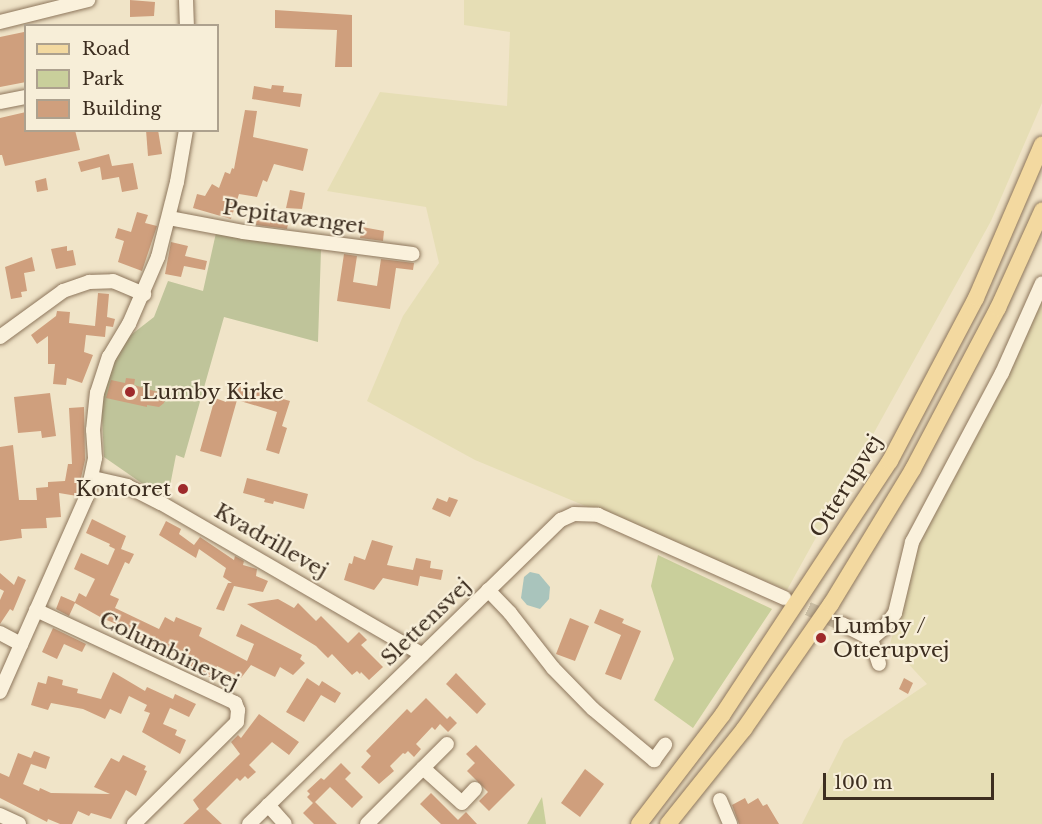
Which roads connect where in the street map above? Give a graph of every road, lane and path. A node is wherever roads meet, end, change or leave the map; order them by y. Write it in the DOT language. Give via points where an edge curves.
graph roads {
  1 [pos="88,0"];
  2 [pos="186,0"];
  3 [pos="30,20"];
  4 [pos="0,22"];
  5 [pos="187,24"];
  6 [pos="24,97"];
  7 [pos="0,102"];
  8 [pos="186,132"];
  9 [pos="1042,145"];
  10 [pos="1042,211"];
  11 [pos="169,218"];
  12 [pos="413,254"];
  13 [pos="1042,284"];
  14 [pos="144,294"];
  15 [pos="0,337"];
  16 [pos="93,478"];
  17 [pos="488,590"];
  18 [pos="784,598"];
  19 [pos="36,610"];
  20 [pos="842,624"];
  21 [pos="0,633"];
  22 [pos="871,639"];
  23 [pos="21,644"];
  24 [pos="422,654"];
  25 [pos="879,664"];
  26 [pos="0,692"];
  27 [pos="447,744"];
  28 [pos="665,745"];
  29 [pos="423,768"];
  30 [pos="475,789"];
  31 [pos="720,800"];
  32 [pos="268,805"];
  33 [pos="0,815"];
  34 [pos="20,824"];
  35 [pos="134,824"];
  36 [pos="249,824"];
  37 [pos="285,824"];
  38 [pos="367,824"];
  39 [pos="639,824"];
  40 [pos="669,824"];
  41 [pos="730,824"];
  1 -- 3 [label="street"];
  2 -- 5 [label="street"];
  3 -- 4 [label="street"];
  6 -- 7 [label="street"];
  8 -- 11 [label="street"];
  9 -- 39 [label="main road, Otterupvej" via="976,298 890,461 723,714"];
  10 -- 40 [label="main road" via="998,308 918,459 831,604 744,729"];
  11 -- 12 [label="street, Pepitavænget" via="243,232"];
  11 -- 14 [label="street"];
  13 -- 22 [label="street" via="1002,373 912,542 895,613"];
  14 -- 15 [label="street" via="113,281 89,282 63,291"];
  14 -- 16 [label="street" via="109,357 96,393"];
  16 -- 19 [label="street"];
  16 -- 24 [label="street, Kvadrillevej" via="127,486 162,503"];
  17 -- 18 [label="street" via="561,520 587,513 598,514"];
  17 -- 24 [label="street, Slettensvej"];
  17 -- 28 [label="street, Slettensvej" via="593,709 654,760"];
  19 -- 23 [label="street"];
  19 -- 35 [label="street, Columbinevej" via="235,703 237,723"];
  20 -- 22 [label="street"];
  21 -- 23 [label="street"];
  22 -- 25 [label="street"];
  23 -- 26 [label="street"];
  24 -- 32 [label="street, Slettensvej"];
  27 -- 29 [label="street"];
  29 -- 30 [label="street" via="462,803"];
  29 -- 38 [label="street"];
  31 -- 41 [label="street"];
  32 -- 36 [label="street, Slettensvej"];
  32 -- 37 [label="street"];
  33 -- 34 [label="street"];
}
